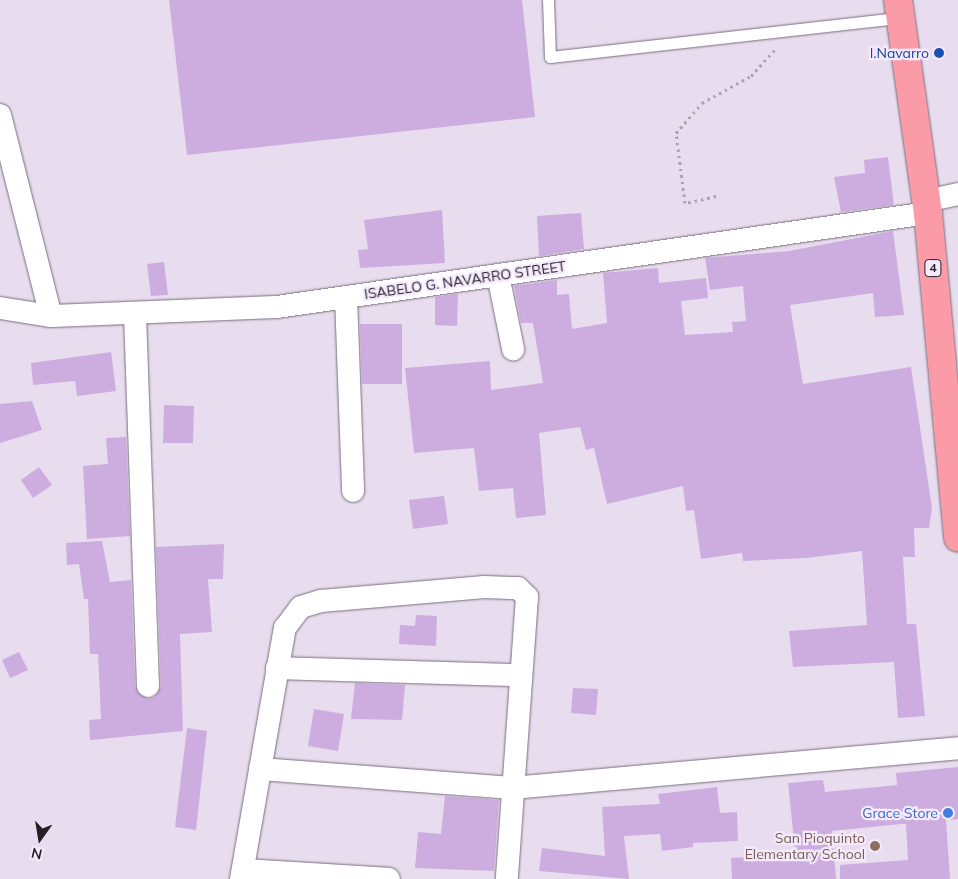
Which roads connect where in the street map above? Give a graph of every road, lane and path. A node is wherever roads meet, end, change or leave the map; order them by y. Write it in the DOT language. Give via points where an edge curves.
graph roads {
  1 [pos="548,0"];
  2 [pos="899,9"];
  3 [pos="792,30"];
  4 [pos="0,115"];
  5 [pos="958,194"];
  6 [pos="716,196"];
  7 [pos="927,207"];
  8 [pos="498,275"];
  9 [pos="346,297"];
  10 [pos="0,308"];
  11 [pos="135,314"];
  12 [pos="51,316"];
  13 [pos="513,348"];
  14 [pos="951,395"];
  15 [pos="353,491"];
  16 [pos="958,538"];
  17 [pos="276,668"];
  18 [pos="518,675"];
  19 [pos="148,686"];
  20 [pos="958,748"];
  21 [pos="260,769"];
  22 [pos="512,788"];
  23 [pos="242,874"];
  24 [pos="389,879"];
  25 [pos="507,879"];
  1 -- 3 [label="lane" via="550,57"];
  2 -- 3 [label="lane"];
  2 -- 7 [label="highway, 4"];
  3 -- 6 [label="path" via="751,76 702,103 676,133 685,203"];
  4 -- 12 [label="street"];
  5 -- 7 [label="street, ISABELO G. NAVARRO STREET"];
  7 -- 8 [label="street, ISABELO G. NAVARRO STREET"];
  7 -- 14 [label="highway, 4"];
  8 -- 9 [label="street, ISABELO G. NAVARRO STREET"];
  8 -- 13 [label="street"];
  9 -- 11 [label="street, ISABELO G. NAVARRO STREET" via="277,307"];
  9 -- 15 [label="street"];
  10 -- 12 [label="street, ISABELO G. NAVARRO STREET"];
  11 -- 12 [label="street, ISABELO G. NAVARRO STREET"];
  11 -- 19 [label="street"];
  14 -- 16 [label="highway, 4"];
  17 -- 18 [label="street"];
  17 -- 18 [label="street" via="285,628 301,607 321,601 484,587 518,588 527,596"];
  17 -- 21 [label="street"];
  18 -- 22 [label="street"];
  20 -- 22 [label="street"];
  21 -- 22 [label="street"];
  21 -- 23 [label="street"];
  22 -- 25 [label="street"];
  23 -- 24 [label="street"];
}
